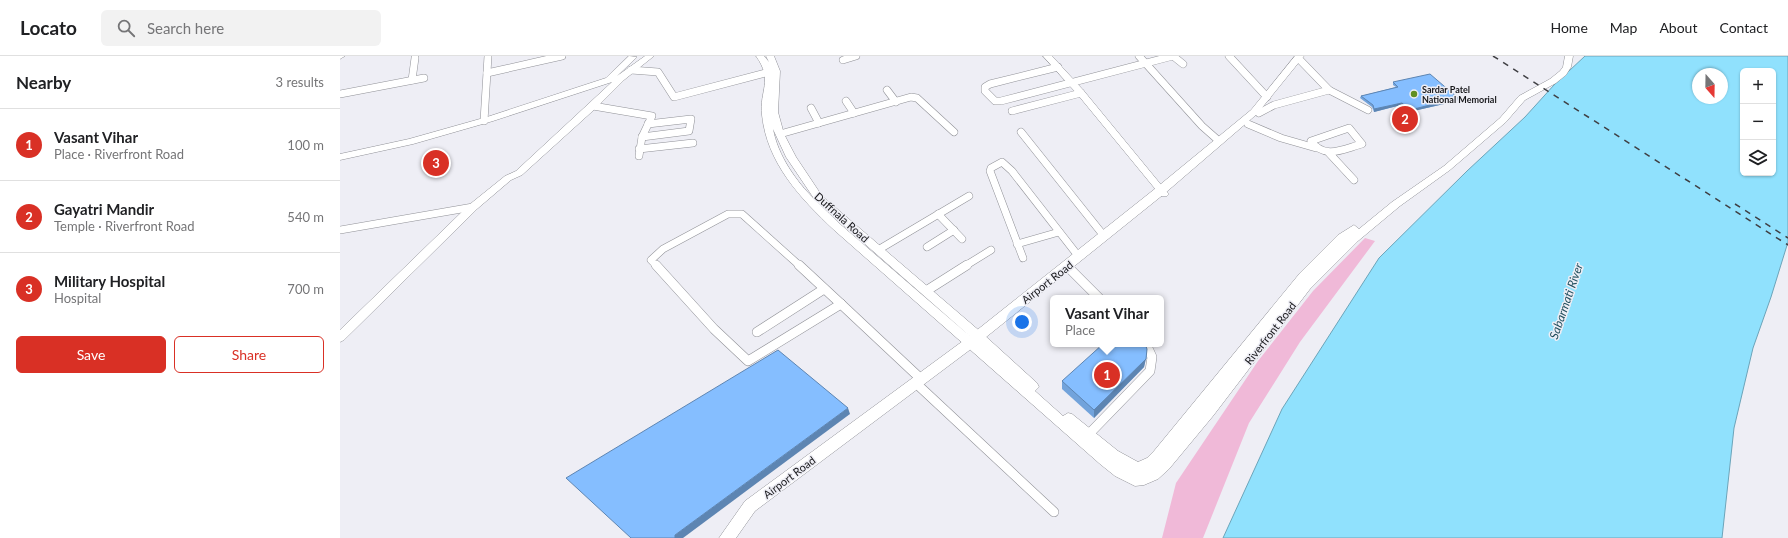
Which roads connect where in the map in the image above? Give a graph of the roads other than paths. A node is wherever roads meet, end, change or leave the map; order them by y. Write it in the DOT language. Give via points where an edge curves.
graph roads {
  1 [pos="488,56"];
  2 [pos="562,56"];
  3 [pos="633,56"];
  4 [pos="649,56"];
  5 [pos="760,56"];
  6 [pos="770,56"];
  7 [pos="856,56"];
  8 [pos="1047,56"];
  9 [pos="1139,56"];
  10 [pos="1173,56"];
  11 [pos="1229,56"];
  12 [pos="1563,56"];
  13 [pos="1569,56"];
  14 [pos="415,58"];
  15 [pos="1302,58"];
  16 [pos="843,60"];
  17 [pos="1147,63"];
  18 [pos="1183,64"];
  19 [pos="1058,67"];
  20 [pos="631,70"];
  21 [pos="769,72"];
  22 [pos="487,73"];
  23 [pos="424,78"];
  24 [pos="621,78"];
  25 [pos="412,80"];
  26 [pos="607,80"];
  27 [pos="1072,83"];
  28 [pos="887,90"];
  29 [pos="1329,90"];
  30 [pos="1081,93"];
  31 [pos="340,94"];
  32 [pos="1267,97"];
  33 [pos="846,101"];
  34 [pos="896,102"];
  35 [pos="593,106"];
  36 [pos="811,108"];
  37 [pos="1368,110"];
  38 [pos="1012,111"];
  39 [pos="854,113"];
  40 [pos="1259,113"];
  41 [pos="484,121"];
  42 [pos="819,123"];
  43 [pos="648,124"];
  44 [pos="1248,124"];
  45 [pos="954,132"];
  46 [pos="1021,132"];
  47 [pos="780,134"];
  48 [pos="642,137"];
  49 [pos="1219,141"];
  50 [pos="693,143"];
  51 [pos="1316,148"];
  52 [pos="1329,152"];
  53 [pos="340,156"];
  54 [pos="508,178"];
  55 [pos="1354,180"];
  56 [pos="1162,193"];
  57 [pos="969,196"];
  58 [pos="473,207"];
  59 [pos="938,214"];
  60 [pos="340,230"];
  61 [pos="954,230"];
  62 [pos="1059,232"];
  63 [pos="1104,236"];
  64 [pos="962,239"];
  65 [pos="1017,244"];
  66 [pos="927,247"];
  67 [pos="878,250"];
  68 [pos="991,250"];
  69 [pos="1079,257"];
  70 [pos="1023,258"];
  71 [pos="1071,270"];
  72 [pos="824,289"];
  73 [pos="926,291"];
  74 [pos="1096,295"];
  75 [pos="841,304"];
  76 [pos="757,332"];
  77 [pos="340,337"];
  78 [pos="976,341"];
  79 [pos="1148,347"];
  80 [pos="920,383"];
  81 [pos="1088,434"];
  82 [pos="1054,512"];
  83 [pos="731,538"];
  1 -- 22 [label="street"];
  2 -- 22 [label="street"];
  3 -- 4 [label="main road"];
  3 -- 26 [label="main road"];
  4 -- 20 [label="main road"];
  5 -- 21 [label="main road"];
  6 -- 47 [label="main road, Duffnala Road" via="777,68 774,113"];
  7 -- 16 [label="street"];
  8 -- 19 [label="main road"];
  9 -- 17 [label="street"];
  10 -- 17 [label="street"];
  10 -- 18 [label="street"];
  11 -- 32 [label="street"];
  12 -- 81 [label="main road, Riverfront Road" via="1560,68 1548,80 1523,92 1441,165 1342,238 1304,276 1154,460 1143,467 1133,467"];
  13 -- 78 [label="main road, Riverfront Road" via="1567,66 1553,81 1522,98 1503,120 1448,168 1396,204 1354,238 1306,286 1209,412 1153,475 1135,480 1120,472"];
  14 -- 25 [label="street"];
  15 -- 29 [label="street"];
  15 -- 32 [label="main road, Airport Road"];
  15 -- 40 [label="main road, Airport Road"];
  17 -- 27 [label="street"];
  17 -- 49 [label="street" via="1202,126"];
  19 -- 27 [label="main road"];
  19 -- 27 [label="street" via="990,84 985,87 985,91 996,101 1002,101"];
  20 -- 21 [label="street" via="658,72 674,97"];
  20 -- 24 [label="main road"];
  21 -- 78 [label="main road" via="766,114 777,156 810,203"];
  22 -- 41 [label="street"];
  23 -- 25 [label="street"];
  24 -- 26 [label="main road"];
  24 -- 35 [label="main road"];
  25 -- 31 [label="street"];
  26 -- 41 [label="main road"];
  26 -- 54 [label="main road" via="601,92 513,170"];
  27 -- 30 [label="main road"];
  28 -- 34 [label="street"];
  29 -- 37 [label="street"];
  29 -- 40 [label="street" via="1274,105"];
  30 -- 38 [label="street"];
  30 -- 56 [label="main road"];
  32 -- 49 [label="main road, Airport Road" via="1254,112"];
  33 -- 39 [label="street"];
  34 -- 39 [label="street"];
  34 -- 45 [label="street" via="917,98"];
  35 -- 43 [label="street" via="652,116"];
  35 -- 54 [label="main road" via="519,173"];
  36 -- 42 [label="street"];
  39 -- 42 [label="street"];
  40 -- 44 [label="main road, Airport Road"];
  41 -- 53 [label="main road" via="410,142"];
  42 -- 47 [label="street"];
  43 -- 48 [label="street"];
  43 -- 48 [label="street" via="691,119 688,131"];
  44 -- 51 [label="street"];
  44 -- 56 [label="main road, Airport Road"];
  46 -- 63 [label="street"];
  47 -- 67 [label="main road, Duffnala Road" via="802,176 819,198"];
  48 -- 50 [label="street" via="639,153"];
  49 -- 56 [label="main road, Airport Road"];
  51 -- 52 [label="street"];
  51 -- 52 [label="street" via="1311,141 1313,139 1349,128 1362,144"];
  52 -- 55 [label="street"];
  54 -- 58 [label="main road"];
  56 -- 63 [label="main road, Airport Road"];
  56 -- 71 [label="main road, Airport Road"];
  57 -- 59 [label="street"];
  58 -- 60 [label="street"];
  58 -- 77 [label="main road"];
  59 -- 61 [label="street"];
  59 -- 67 [label="street"];
  61 -- 64 [label="street"];
  61 -- 66 [label="street"];
  62 -- 65 [label="street"];
  62 -- 65 [label="street" via="1012,171 1002,162 990,171"];
  62 -- 69 [label="street"];
  63 -- 69 [label="main road, Airport Road"];
  65 -- 70 [label="street"];
  67 -- 73 [label="main road, Duffnala Road"];
  68 -- 73 [label="street"];
  69 -- 78 [label="main road, Airport Road"];
  71 -- 74 [label="street"];
  71 -- 78 [label="main road, Airport Road"];
  72 -- 75 [label="street"];
  72 -- 75 [label="street" via="742,214 728,214 664,249 651,260 714,329 748,361"];
  72 -- 76 [label="street"];
  73 -- 78 [label="main road, Duffnala Road"];
  75 -- 80 [label="street"];
  78 -- 80 [label="main road, Airport Road"];
  78 -- 81 [label="main road, Riverfront Road"];
  79 -- 81 [label="street" via="1153,361 1150,371"];
  80 -- 82 [label="street"];
  80 -- 83 [label="main road, Airport Road" via="756,510"];
}
